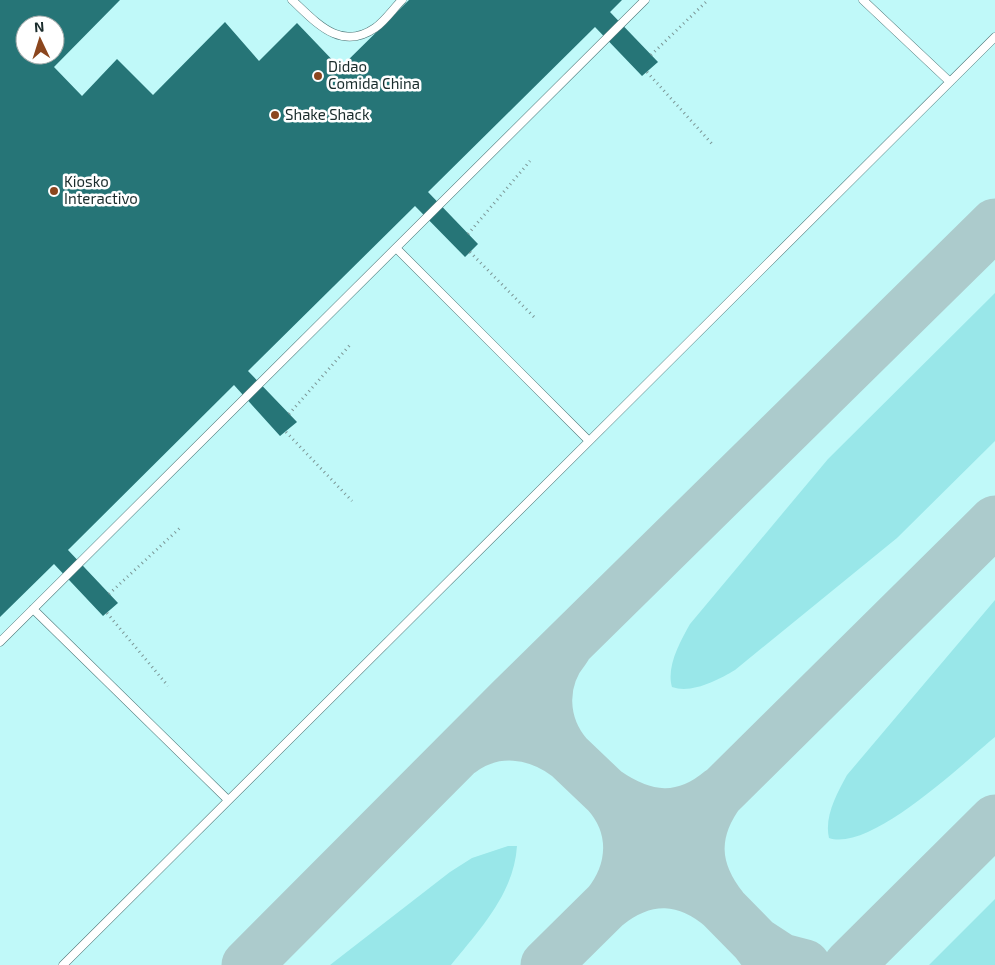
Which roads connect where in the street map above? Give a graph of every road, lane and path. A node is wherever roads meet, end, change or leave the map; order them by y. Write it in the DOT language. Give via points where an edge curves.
graph roads {
  1 [pos="292,0"];
  2 [pos="402,0"];
  3 [pos="646,0"];
  4 [pos="708,0"];
  5 [pos="863,0"];
  6 [pos="995,37"];
  7 [pos="651,55"];
  8 [pos="647,72"];
  9 [pos="950,82"];
  10 [pos="714,146"];
  11 [pos="530,161"];
  12 [pos="468,234"];
  13 [pos="396,248"];
  14 [pos="470,252"];
  15 [pos="536,319"];
  16 [pos="350,345"];
  17 [pos="289,414"];
  18 [pos="286,432"];
  19 [pos="589,442"];
  20 [pos="352,501"];
  21 [pos="182,526"];
  22 [pos="109,594"];
  23 [pos="33,609"];
  24 [pos="107,613"];
  25 [pos="0,642"];
  26 [pos="168,686"];
  27 [pos="228,800"];
  28 [pos="63,965"];
  1 -- 2 [label="lane" via="335,36 353,36 374,28"];
  3 -- 13 [label="lane"];
  4 -- 7 [label="path"];
  5 -- 9 [label="lane"];
  6 -- 9 [label="lane"];
  8 -- 10 [label="path"];
  9 -- 19 [label="lane"];
  11 -- 12 [label="path"];
  13 -- 19 [label="lane"];
  13 -- 23 [label="lane"];
  14 -- 15 [label="path"];
  16 -- 17 [label="path"];
  18 -- 20 [label="path"];
  19 -- 27 [label="lane"];
  21 -- 22 [label="path"];
  23 -- 25 [label="lane"];
  23 -- 27 [label="lane"];
  24 -- 26 [label="path"];
  27 -- 28 [label="lane"];
}
